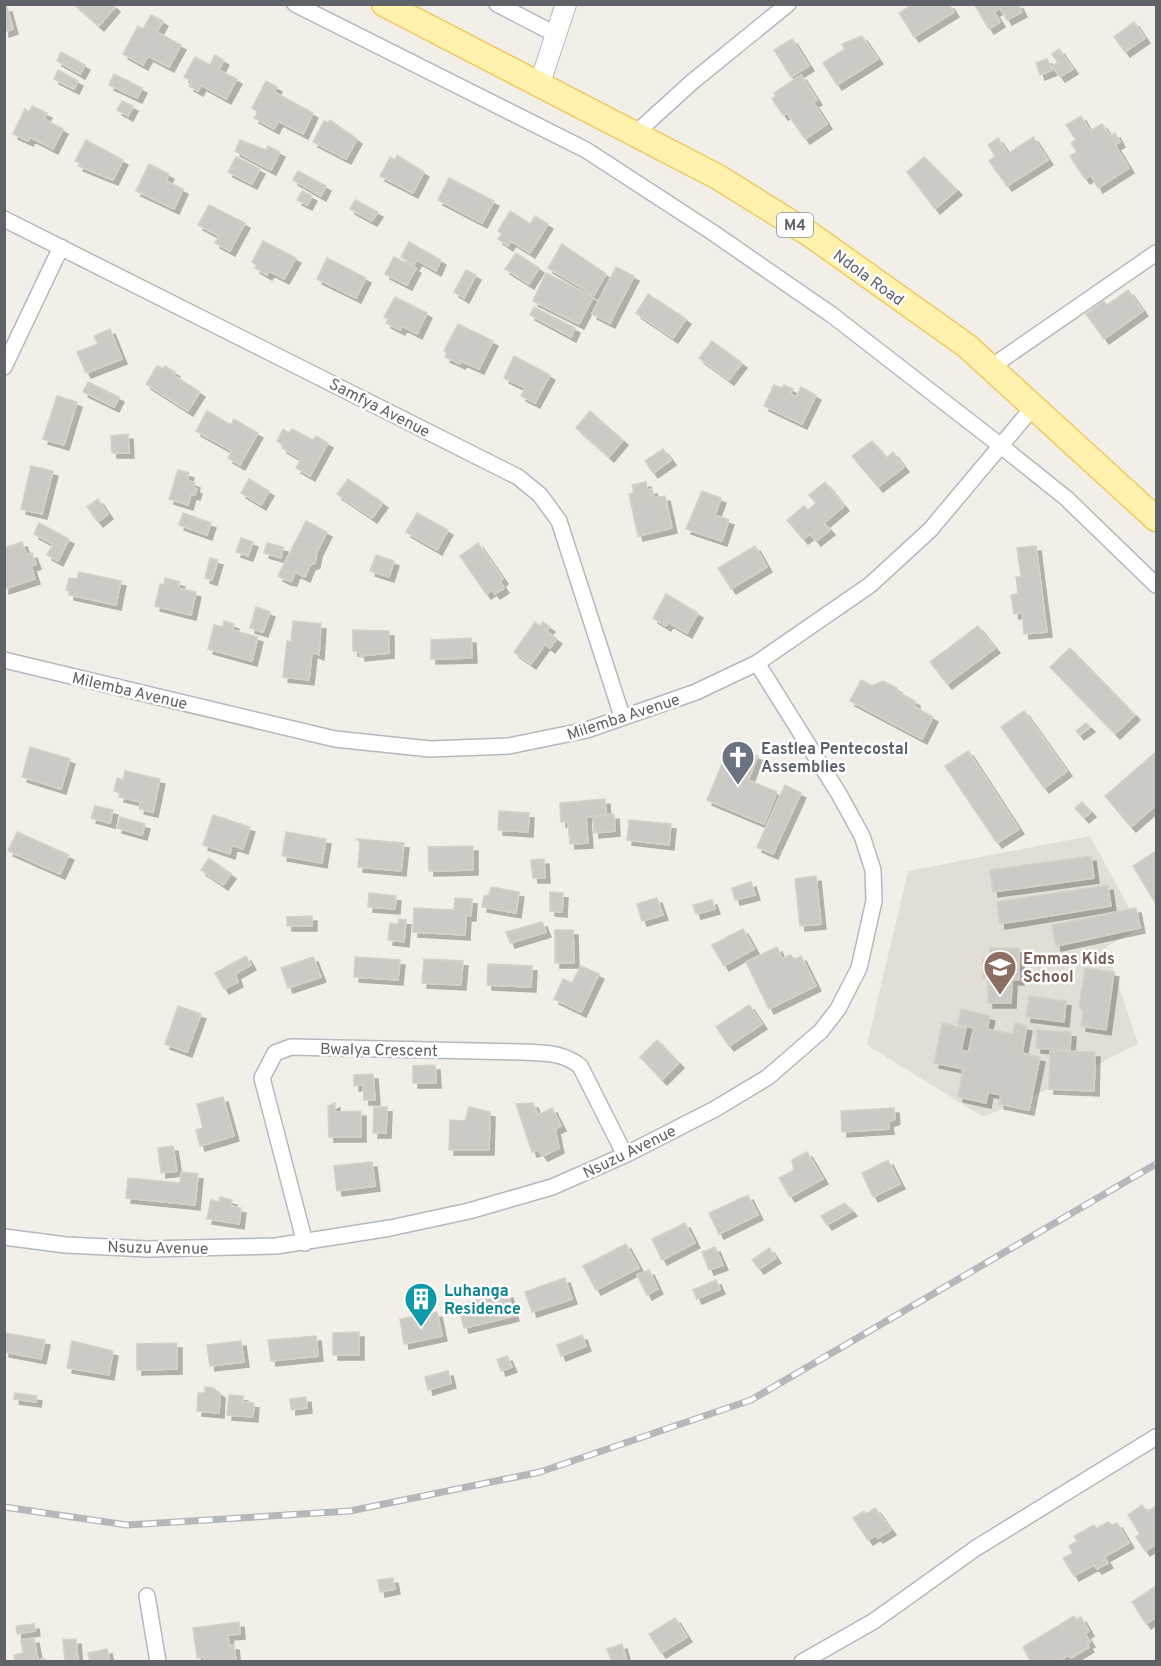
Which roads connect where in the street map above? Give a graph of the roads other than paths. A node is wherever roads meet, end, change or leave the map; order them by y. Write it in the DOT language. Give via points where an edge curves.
graph roads {
  1 [pos="295,4"];
  2 [pos="384,4"];
  3 [pos="497,4"];
  4 [pos="566,4"];
  5 [pos="788,4"];
  6 [pos="555,34"];
  7 [pos="540,83"];
  8 [pos="636,133"];
  9 [pos="4,219"];
  10 [pos="61,247"];
  11 [pos="1156,253"];
  12 [pos="4,366"];
  13 [pos="991,367"];
  14 [pos="1034,406"];
  15 [pos="1001,446"];
  16 [pos="1156,519"];
  17 [pos="1156,585"];
  18 [pos="4,660"];
  19 [pos="757,663"];
  20 [pos="622,716"];
  21 [pos="625,1155"];
  22 [pos="4,1237"];
  23 [pos="304,1243"];
  24 [pos="1156,1437"];
  25 [pos="147,1596"];
  26 [pos="158,1662"];
  27 [pos="802,1662"];
  1 -- 15 [label="street" via="586,150 832,315"];
  2 -- 7 [label="main road, Ndola Road / M4"];
  3 -- 6 [label="street"];
  4 -- 6 [label="street"];
  5 -- 8 [label="street"];
  6 -- 7 [label="street"];
  7 -- 8 [label="main road, Ndola Road / M4"];
  8 -- 13 [label="main road, Ndola Road / M4" via="718,177 811,235"];
  9 -- 10 [label="street, Samfya Avenue"];
  10 -- 12 [label="street"];
  10 -- 20 [label="street, Samfya Avenue" via="518,477 540,495 559,520"];
  11 -- 13 [label="street"];
  13 -- 14 [label="main road, Ndola Road / M4"];
  14 -- 15 [label="street, Milemba Avenue"];
  14 -- 16 [label="main road, Ndola Road / M4"];
  15 -- 17 [label="street" via="1066,498"];
  15 -- 19 [label="street, Milemba Avenue" via="930,530 870,585"];
  18 -- 20 [label="street, Milemba Avenue" via="335,739 430,749 509,747 587,730"];
  19 -- 20 [label="street, Milemba Avenue" via="696,693"];
  19 -- 21 [label="street, Nsuzu Avenue" via="862,836 873,870 874,901 859,968 838,1009 821,1031 768,1077"];
  21 -- 23 [label="street, Nsuzu Avenue" via="552,1187 469,1210"];
  21 -- 23 [label="street, Bwalya Crescent" via="580,1066 556,1053 291,1047 275,1053 262,1078"];
  22 -- 23 [label="street, Nsuzu Avenue" via="148,1249"];
  24 -- 27 [label="street" via="976,1548 874,1621"];
  25 -- 26 [label="street"];
}
